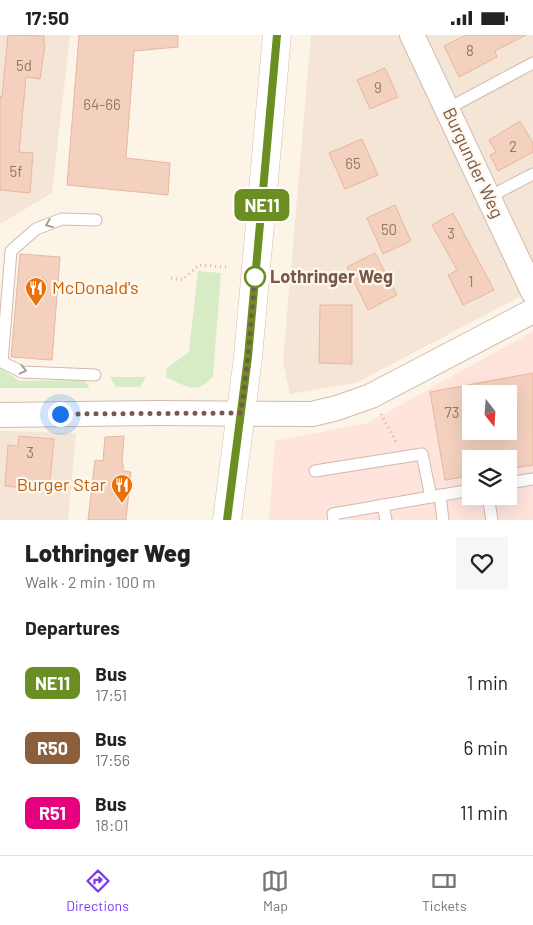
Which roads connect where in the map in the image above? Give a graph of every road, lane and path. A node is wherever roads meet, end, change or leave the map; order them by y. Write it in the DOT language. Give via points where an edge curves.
graph roads {
  1 [pos="277,35"];
  2 [pos="412,35"];
  3 [pos="533,63"];
  4 [pos="447,109"];
  5 [pos="533,173"];
  6 [pos="488,197"];
  7 [pos="96,220"];
  8 [pos="226,267"];
  9 [pos="171,278"];
  10 [pos="533,292"];
  11 [pos="533,311"];
  12 [pos="95,375"];
  13 [pos="371,396"];
  14 [pos="241,413"];
  15 [pos="0,415"];
  16 [pos="404,457"];
  17 [pos="315,471"];
  18 [pos="533,479"];
  19 [pos="517,482"];
  20 [pos="462,491"];
  21 [pos="436,496"];
  22 [pos="383,505"];
  23 [pos="490,505"];
  24 [pos="227,520"];
  25 [pos="334,520"];
  26 [pos="386,520"];
  27 [pos="443,520"];
  28 [pos="492,520"];
  1 -- 14 [label="main road"];
  2 -- 4 [label="street, Burgunder Weg"];
  3 -- 4 [label="lane"];
  4 -- 6 [label="street, Burgunder Weg"];
  5 -- 6 [label="lane"];
  6 -- 10 [label="street, Burgunder Weg"];
  7 -- 12 [label="lane, one-way" via="62,219 36,229 11,251 2,362 22,372"];
  8 -- 9 [label="path" via="199,265 182,280"];
  11 -- 13 [label="street"];
  13 -- 14 [label="street" via="312,414"];
  13 -- 16 [label="path"];
  14 -- 15 [label="street"];
  14 -- 24 [label="main road"];
  16 -- 17 [label="lane"];
  16 -- 21 [label="lane" via="422,454"];
  18 -- 19 [label="lane"];
  20 -- 21 [label="lane"];
  21 -- 22 [label="lane"];
  21 -- 27 [label="lane"];
  22 -- 25 [label="lane" via="332,514"];
  22 -- 26 [label="lane"];
  23 -- 28 [label="lane"];
}
